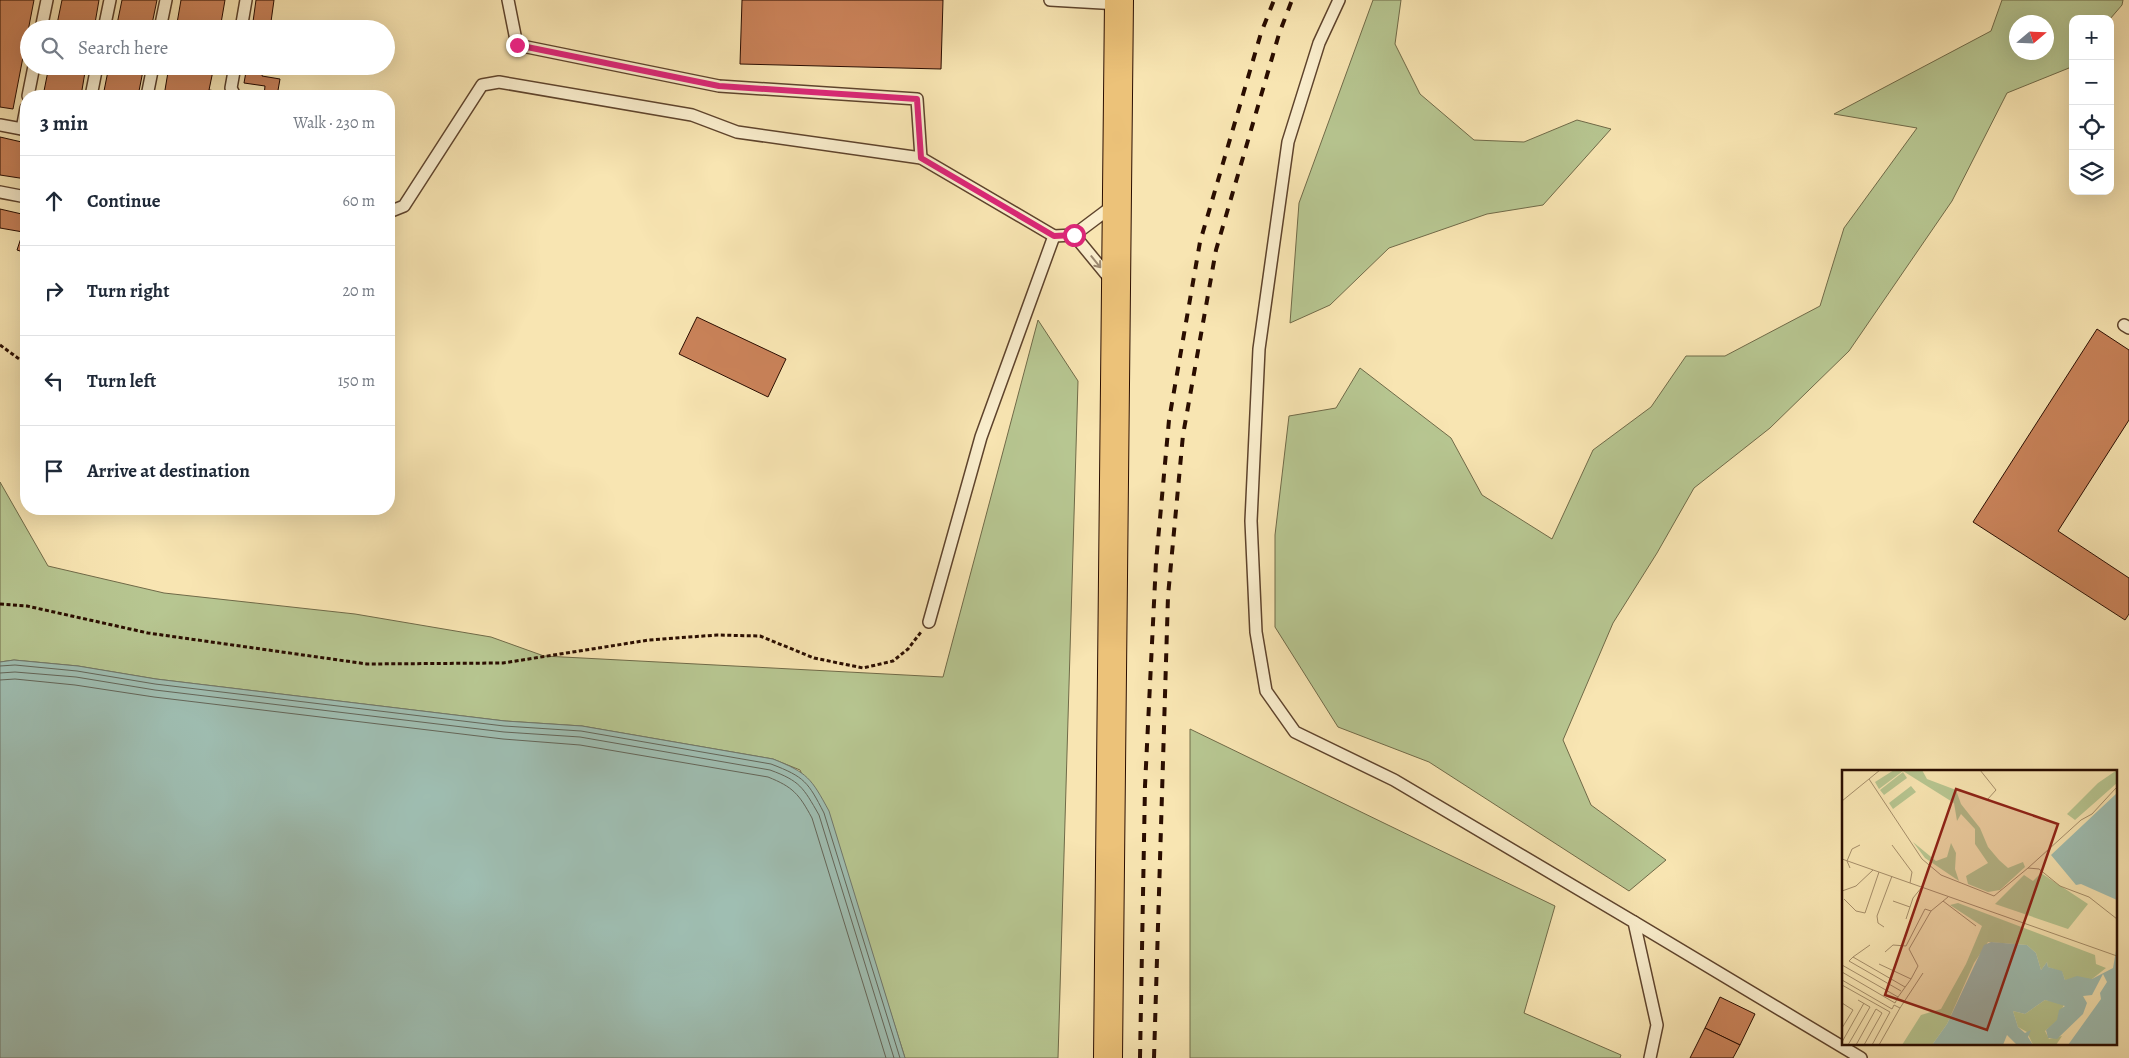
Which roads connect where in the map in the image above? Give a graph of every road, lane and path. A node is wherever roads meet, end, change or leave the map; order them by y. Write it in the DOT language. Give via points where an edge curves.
graph roads {
  1 [pos="47,0"];
  2 [pos="110,0"];
  3 [pos="166,0"];
  4 [pos="246,0"];
  5 [pos="508,0"];
  6 [pos="1050,0"];
  7 [pos="1339,0"];
  8 [pos="1119,2"];
  9 [pos="43,20"];
  10 [pos="106,20"];
  11 [pos="162,20"];
  12 [pos="243,20"];
  13 [pos="32,75"];
  14 [pos="95,75"];
  15 [pos="151,75"];
  16 [pos="233,75"];
  17 [pos="29,90"];
  18 [pos="92,90"];
  19 [pos="148,90"];
  20 [pos="232,90"];
  21 [pos="0,125"];
  22 [pos="20,129"];
  23 [pos="921,158"];
  24 [pos="0,192"];
  25 [pos="20,196"];
  26 [pos="1118,203"];
  27 [pos="395,210"];
  28 [pos="1074,235"];
  29 [pos="1054,236"];
  30 [pos="1117,289"];
  31 [pos="0,345"];
  32 [pos="20,360"];
  33 [pos="0,604"];
  34 [pos="929,622"];
  35 [pos="1634,922"];
  36 [pos="1108,1058"];
  37 [pos="1650,1058"];
  38 [pos="1861,1058"];
  1 -- 9 [label="lane"];
  2 -- 10 [label="lane"];
  3 -- 11 [label="lane"];
  4 -- 12 [label="lane"];
  5 -- 23 [label="lane" via="517,45 719,86 917,99"];
  6 -- 8 [label="lane"];
  7 -- 35 [label="lane" via="1320,43 1288,142 1259,349 1251,521 1256,632 1266,691 1295,732 1394,780"];
  8 -- 26 [label="main road"];
  13 -- 17 [label="lane"];
  14 -- 18 [label="lane"];
  15 -- 19 [label="lane"];
  16 -- 20 [label="lane"];
  21 -- 22 [label="lane"];
  23 -- 27 [label="lane" via="737,132 692,115 499,82 482,85 404,206"];
  23 -- 29 [label="lane"];
  24 -- 25 [label="lane"];
  26 -- 28 [label="lane"];
  26 -- 30 [label="main road"];
  28 -- 29 [label="lane"];
  28 -- 30 [label="lane, one-way"];
  29 -- 34 [label="lane" via="981,437"];
  30 -- 36 [label="main road"];
  31 -- 32 [label="path"];
  33 -- 34 [label="path" via="27,606 148,633 367,664 503,663 649,640 717,635 760,636 814,658 863,668 893,661 908,649"];
  35 -- 37 [label="lane" via="1657,1025"];
  35 -- 38 [label="lane"];
}
